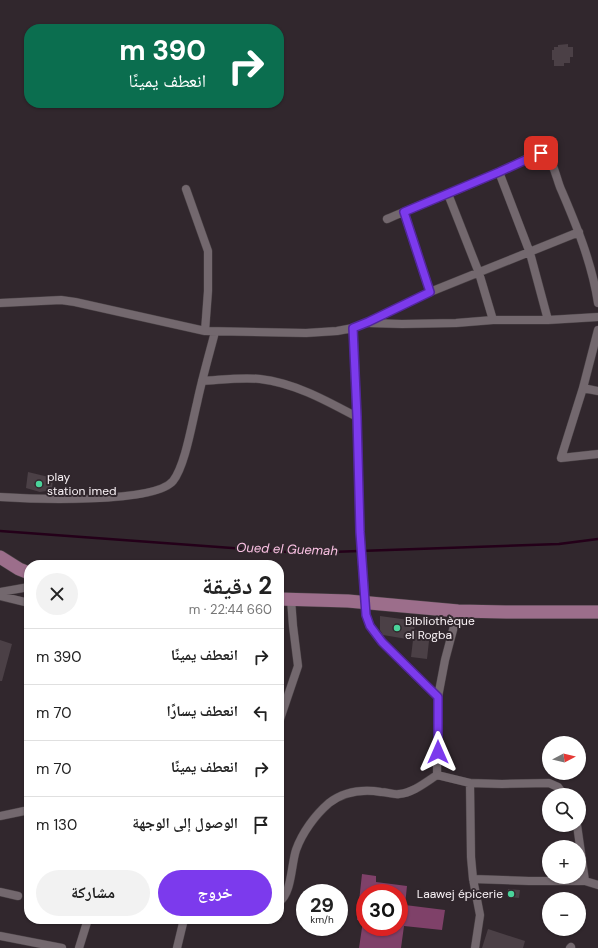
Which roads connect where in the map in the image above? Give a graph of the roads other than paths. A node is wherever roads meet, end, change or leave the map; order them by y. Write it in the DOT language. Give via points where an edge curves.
graph roads {
  1 [pos="499,172"];
  2 [pos="186,189"];
  3 [pos="448,194"];
  4 [pos="404,212"];
  5 [pos="387,219"];
  6 [pos="579,232"];
  7 [pos="530,253"];
  8 [pos="479,273"];
  9 [pos="430,292"];
  10 [pos="598,300"];
  11 [pos="0,303"];
  12 [pos="598,317"];
  13 [pos="493,320"];
  14 [pos="548,320"];
  15 [pos="368,322"];
  16 [pos="353,328"];
  17 [pos="598,330"];
  18 [pos="205,331"];
  19 [pos="215,332"];
  20 [pos="202,381"];
  21 [pos="583,388"];
  22 [pos="598,391"];
  23 [pos="357,417"];
  24 [pos="598,454"];
  25 [pos="0,497"];
  26 [pos="0,557"];
  27 [pos="24,571"];
  28 [pos="24,587"];
  29 [pos="0,592"];
  30 [pos="0,596"];
  31 [pos="285,599"];
  32 [pos="24,601"];
  33 [pos="365,602"];
  34 [pos="458,611"];
  35 [pos="598,612"];
  36 [pos="438,697"];
  37 [pos="284,707"];
  38 [pos="437,775"];
  39 [pos="470,783"];
  40 [pos="559,788"];
  41 [pos="24,811"];
  42 [pos="0,816"];
  43 [pos="473,879"];
  44 [pos="542,881"];
  45 [pos="586,881"];
  46 [pos="598,885"];
  47 [pos="0,892"];
  48 [pos="18,896"];
  49 [pos="284,898"];
  50 [pos="86,924"];
  51 [pos="183,924"];
  52 [pos="0,936"];
  53 [pos="62,948"];
  54 [pos="79,948"];
  55 [pos="177,948"];
  56 [pos="475,948"];
  1 -- 3 [label="street"];
  1 -- 6 [label="street" via="545,153"];
  1 -- 7 [label="street"];
  2 -- 18 [label="street" via="208,251"];
  3 -- 4 [label="street"];
  3 -- 8 [label="street"];
  4 -- 5 [label="street"];
  4 -- 9 [label="street"];
  6 -- 7 [label="street"];
  6 -- 10 [label="street"];
  7 -- 8 [label="street"];
  7 -- 14 [label="street"];
  8 -- 9 [label="street"];
  8 -- 13 [label="street"];
  9 -- 15 [label="street"];
  11 -- 18 [label="street" via="61,300"];
  12 -- 14 [label="street"];
  13 -- 14 [label="street"];
  13 -- 15 [label="street" via="402,324"];
  15 -- 16 [label="street"];
  16 -- 19 [label="street" via="306,333"];
  16 -- 23 [label="street"];
  17 -- 21 [label="street"];
  18 -- 19 [label="street"];
  19 -- 20 [label="street"];
  20 -- 23 [label="street" via="250,379 276,382 303,391"];
  20 -- 25 [label="street" via="178,474 167,486 140,494 85,498 43,500"];
  21 -- 22 [label="street"];
  21 -- 24 [label="street" via="561,458"];
  23 -- 33 [label="street"];
  26 -- 27 [label="main road"];
  28 -- 29 [label="street"];
  30 -- 32 [label="street"];
  31 -- 33 [label="main road"];
  31 -- 37 [label="street" via="293,626 298,666"];
  33 -- 34 [label="main road"];
  33 -- 36 [label="street" via="367,620 374,633"];
  34 -- 35 [label="main road"];
  34 -- 36 [label="street"];
  36 -- 38 [label="street"];
  38 -- 39 [label="street"];
  38 -- 49 [label="street" via="408,792 399,794 355,791 330,803 303,835 293,859"];
  39 -- 40 [label="street" via="549,784"];
  39 -- 43 [label="street"];
  41 -- 42 [label="street"];
  43 -- 44 [label="street"];
  43 -- 56 [label="street" via="480,914"];
  45 -- 46 [label="street"];
  47 -- 48 [label="street"];
  50 -- 54 [label="street"];
  51 -- 55 [label="street"];
  52 -- 53 [label="street"];
}
